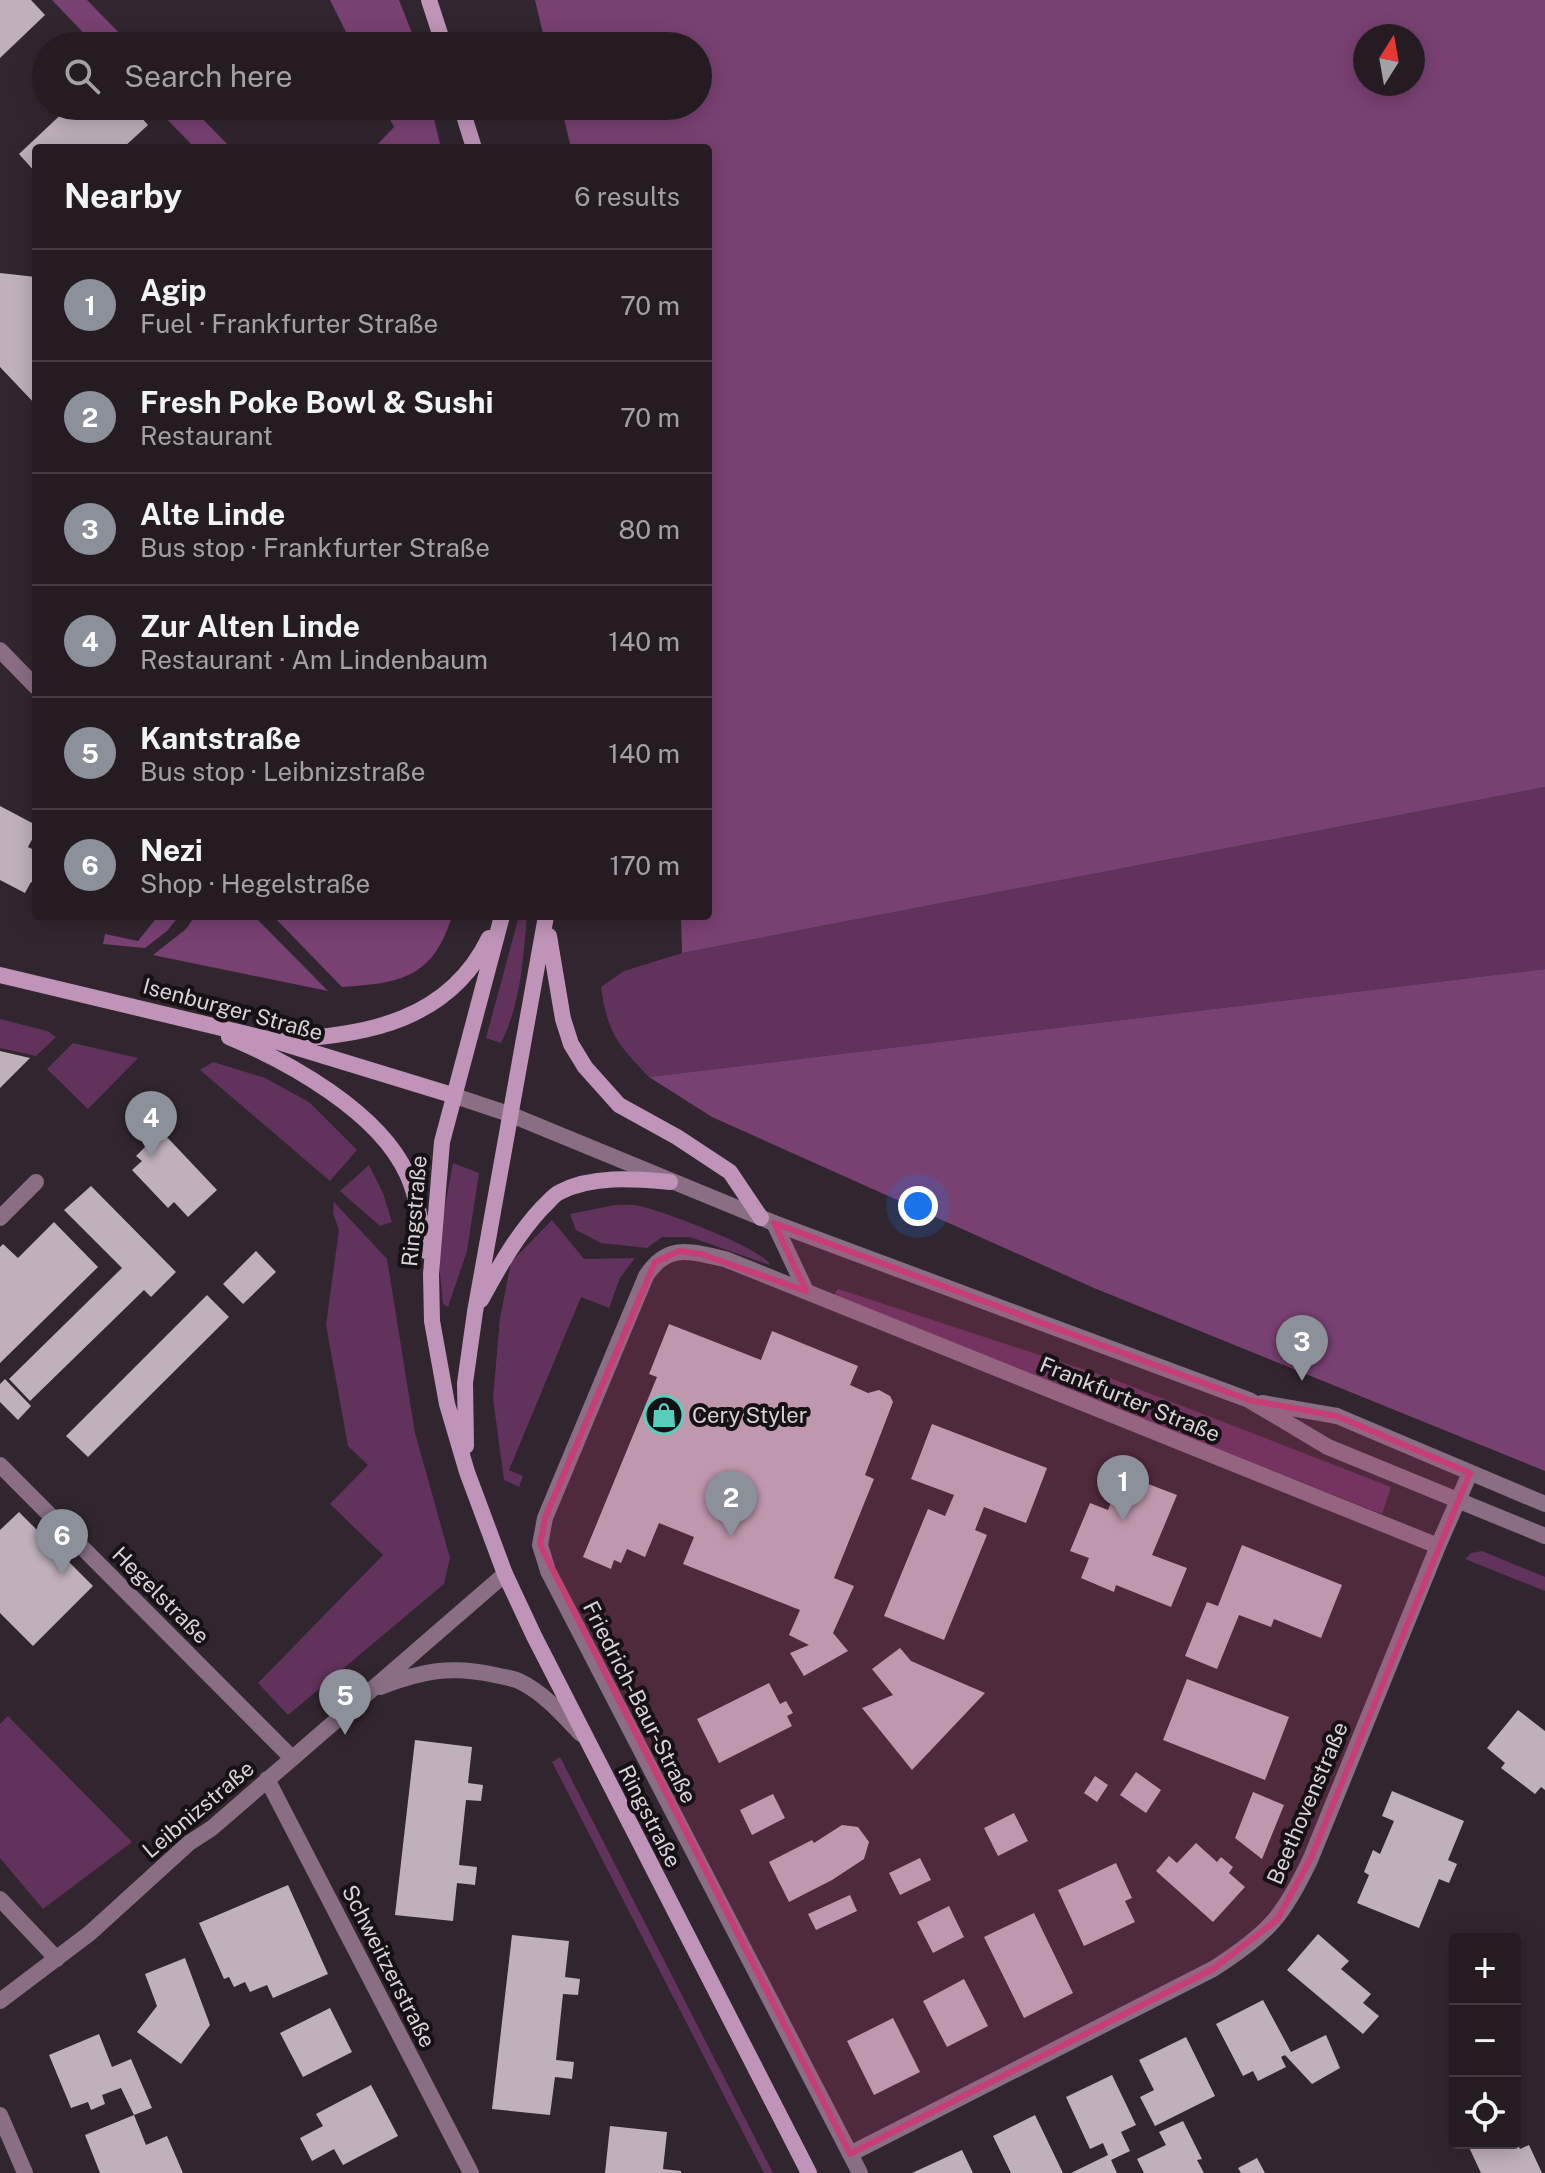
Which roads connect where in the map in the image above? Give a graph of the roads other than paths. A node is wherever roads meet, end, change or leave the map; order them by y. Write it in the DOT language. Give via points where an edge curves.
graph roads {
  1 [pos="429,0"];
  2 [pos="439,32"];
  3 [pos="465,120"];
  4 [pos="473,144"];
  5 [pos="0,650"];
  6 [pos="32,683"];
  7 [pos="499,920"];
  8 [pos="500,920"];
  9 [pos="546,920"];
  10 [pos="547,920"];
  11 [pos="0,975"];
  12 [pos="168,1014"];
  13 [pos="272,1040"];
  14 [pos="452,1095"];
  15 [pos="509,1114"];
  16 [pos="36,1182"];
  17 [pos="670,1182"];
  18 [pos="0,1218"];
  19 [pos="767,1220"];
  20 [pos="679,1251"];
  21 [pos="431,1274"];
  22 [pos="806,1291"];
  23 [pos="475,1312"];
  24 [pos="1249,1400"];
  25 [pos="0,1465"];
  26 [pos="467,1472"];
  27 [pos="1470,1473"];
  28 [pos="1458,1500"];
  29 [pos="1545,1504"];
  30 [pos="1545,1536"];
  31 [pos="1438,1546"];
  32 [pos="505,1574"];
  33 [pos="367,1691"];
  34 [pos="584,1737"];
  35 [pos="291,1757"];
  36 [pos="267,1779"];
  37 [pos="0,1899"];
  38 [pos="57,1959"];
  39 [pos="0,2001"];
  40 [pos="0,2115"];
  41 [pos="850,2154"];
  42 [pos="25,2173"];
  43 [pos="471,2173"];
  44 [pos="809,2173"];
  45 [pos="860,2173"];
  1 -- 2 [label="main road"];
  3 -- 4 [label="main road"];
  5 -- 6 [label="street"];
  7 -- 13 [label="main road" via="464,978 430,1005 369,1030"];
  8 -- 14 [label="main road, Ringstraße"];
  9 -- 15 [label="main road, Ringstraße"];
  10 -- 19 [label="main road" via="563,1019 585,1067 619,1105 730,1172"];
  11 -- 12 [label="main road, Isenburger Straße"];
  12 -- 13 [label="main road, Isenburger Straße"];
  12 -- 21 [label="main road" via="273,1058 368,1122 408,1176"];
  13 -- 14 [label="main road, Isenburger Straße"];
  14 -- 15 [label="street, Frankfurter Straße"];
  14 -- 21 [label="main road, Ringstraße" via="442,1142"];
  15 -- 17 [label="street, Frankfurter Straße"];
  15 -- 23 [label="main road, Ringstraße"];
  16 -- 18 [label="street"];
  17 -- 19 [label="street, Frankfurter Straße"];
  17 -- 23 [label="main road" via="593,1182 560,1192 526,1225"];
  19 -- 22 [label="street"];
  19 -- 24 [label="street, Frankfurter Straße"];
  20 -- 22 [label="street, Frankfurter Straße" via="725,1259"];
  20 -- 41 [label="street, Friedrich-Baur-Straße" via="662,1256 646,1276 545,1518 540,1545 548,1571"];
  21 -- 26 [label="main road, Ringstraße" via="437,1356"];
  22 -- 31 [label="street, Frankfurter Straße"];
  23 -- 26 [label="main road, Ringstraße" via="465,1383"];
  24 -- 27 [label="street, Frankfurter Straße" via="1337,1416"];
  24 -- 28 [label="street, Frankfurter Straße" via="1328,1447"];
  25 -- 35 [label="street, Hegelstraße"];
  26 -- 32 [label="main road, Ringstraße"];
  27 -- 28 [label="street, Beethovenstraße"];
  27 -- 29 [label="street, Frankfurter Straße"];
  28 -- 30 [label="street, Frankfurter Straße"];
  28 -- 31 [label="street, Beethovenstraße"];
  31 -- 41 [label="street, Beethovenstraße" via="1311,1858 1277,1920 1213,1969"];
  32 -- 33 [label="street, Leibnizstraße"];
  32 -- 34 [label="main road, Ringstraße"];
  33 -- 34 [label="street, Leibnizstraße" via="441,1669 473,1670 519,1681 552,1704"];
  33 -- 35 [label="street, Leibnizstraße"];
  34 -- 44 [label="main road, Ringstraße"];
  35 -- 36 [label="street, Leibnizstraße"];
  36 -- 38 [label="street, Leibnizstraße"];
  36 -- 43 [label="street, Schweitzerstraße"];
  37 -- 38 [label="street"];
  38 -- 39 [label="street, Leibnizstraße"];
  40 -- 42 [label="street"];
  41 -- 45 [label="street, Friedrich-Baur-Straße"];
}
